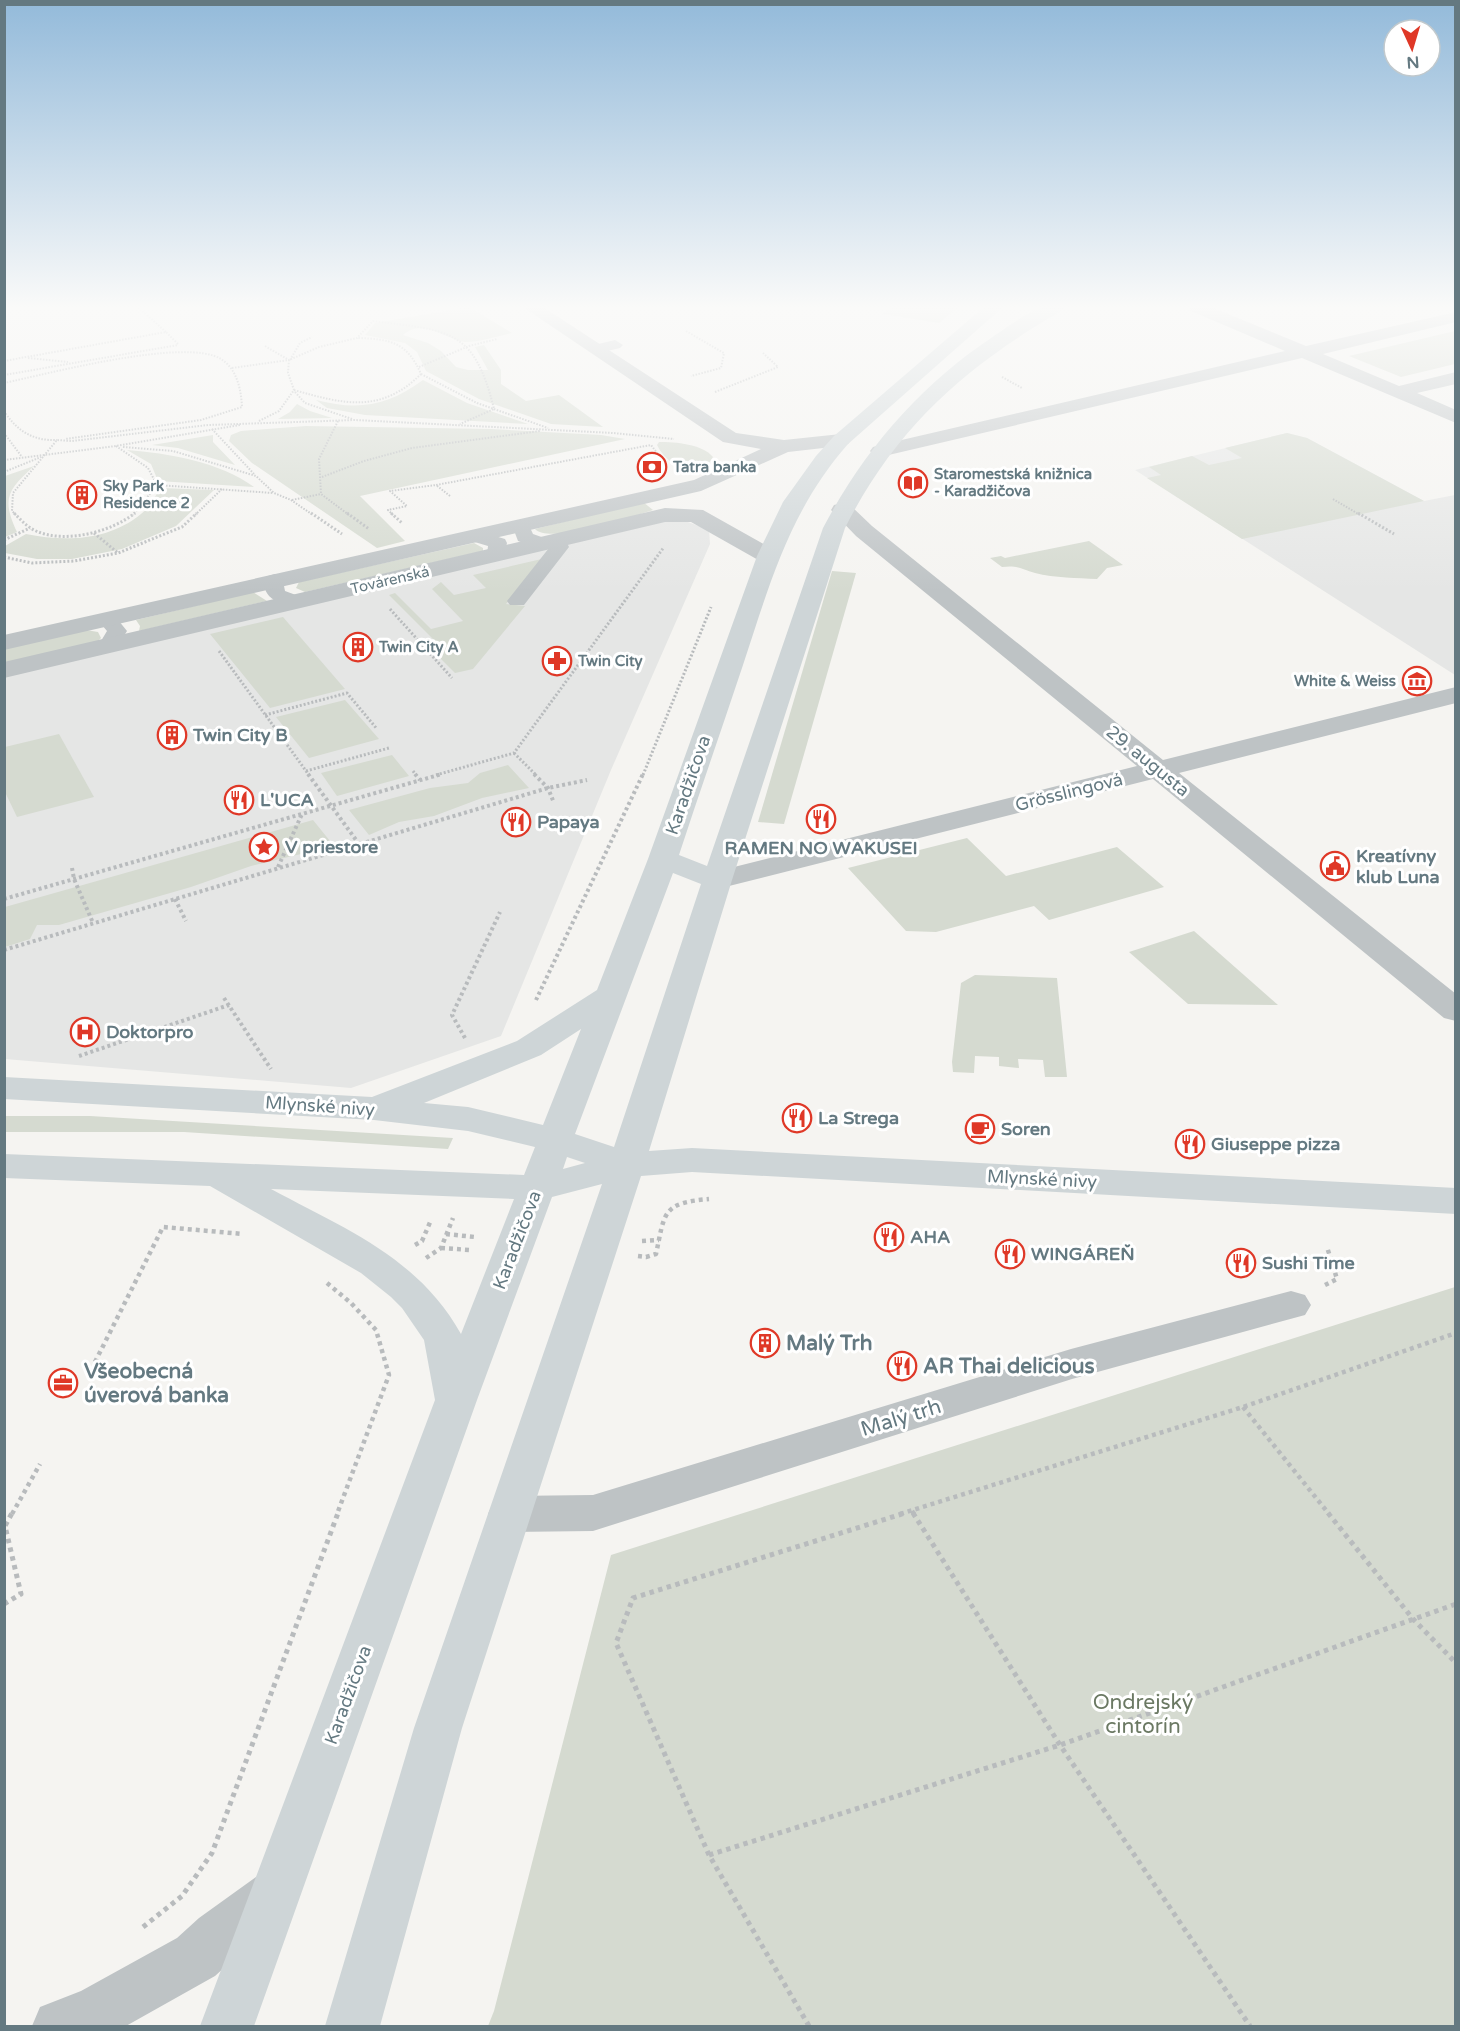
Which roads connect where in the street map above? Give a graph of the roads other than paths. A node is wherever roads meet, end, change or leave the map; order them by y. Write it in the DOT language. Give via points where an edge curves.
graph roads {
  1 [pos="675,402"];
  2 [pos="885,402"];
  3 [pos="927,402"];
  4 [pos="1091,402"];
  5 [pos="1420,402"];
  6 [pos="1455,417"];
  7 [pos="730,438"];
  8 [pos="841,440"];
  9 [pos="784,446"];
  10 [pos="880,451"];
  11 [pos="726,473"];
  12 [pos="842,510"];
  13 [pos="521,525"];
  14 [pos="475,536"];
  15 [pos="552,546"];
  16 [pos="496,555"];
  17 [pos="768,556"];
  18 [pos="275,580"];
  19 [pos="517,601"];
  20 [pos="297,602"];
  21 [pos="106,619"];
  22 [pos="4,643"];
  23 [pos="108,646"];
  24 [pos="4,670"];
  25 [pos="1455,695"];
  26 [pos="1159,770"];
  27 [pos="663,859"];
  28 [pos="717,880"];
  29 [pos="610,996"];
  30 [pos="1455,1011"];
  31 [pos="4,1088"];
  32 [pos="374,1109"];
  33 [pos="555,1140"];
  34 [pos="628,1165"];
  35 [pos="4,1166"];
  36 [pos="217,1175"];
  37 [pos="537,1188"];
  38 [pos="1455,1201"];
  39 [pos="1291,1305"];
  40 [pos="456,1400"];
  41 [pos="510,1514"];
  42 [pos="275,1893"];
  43 [pos="59,2026"];
  44 [pos="227,2026"];
  45 [pos="352,2026"];
  1 -- 7 [label="street"];
  2 -- 8 [label="main road, Karadžičova"];
  3 -- 10 [label="main road"];
  4 -- 10 [label="street"];
  5 -- 6 [label="street"];
  7 -- 9 [label="street"];
  7 -- 11 [label="street"];
  8 -- 9 [label="street"];
  8 -- 17 [label="main road, Karadžičova" via="795,502"];
  9 -- 11 [label="street, Továrenská"];
  10 -- 12 [label="main road"];
  11 -- 13 [label="street, Továrenská" via="701,485"];
  12 -- 26 [label="street, 29. augusta"];
  12 -- 28 [label="main road" via="822,558"];
  13 -- 14 [label="street, Továrenská"];
  13 -- 15 [label="lane" via="525,537"];
  14 -- 16 [label="lane" via="498,543"];
  14 -- 18 [label="street, Továrenská"];
  15 -- 16 [label="street, Továrenská"];
  15 -- 17 [label="street, Továrenská" via="664,515 695,515"];
  15 -- 19 [label="lane"];
  16 -- 20 [label="street, Továrenská"];
  17 -- 27 [label="main road, Karadžičova"];
  18 -- 20 [label="lane" via="276,594"];
  18 -- 21 [label="street, Továrenská"];
  20 -- 23 [label="street, Továrenská"];
  21 -- 22 [label="street, Továrenská"];
  21 -- 23 [label="lane" via="117,631"];
  23 -- 24 [label="street, Továrenská"];
  25 -- 26 [label="street, Grösslingová"];
  26 -- 28 [label="street, Grösslingová"];
  26 -- 30 [label="street, 29. augusta"];
  27 -- 28 [label="main road"];
  27 -- 29 [label="main road, Karadžičova"];
  28 -- 34 [label="main road"];
  29 -- 32 [label="main road" via="529,1048"];
  29 -- 33 [label="main road, Karadžičova"];
  31 -- 32 [label="main road, Mlynské nivy"];
  32 -- 33 [label="main road, Mlynské nivy" via="468,1119"];
  33 -- 34 [label="main road, Mlynské nivy"];
  33 -- 37 [label="main road, Karadžičova"];
  34 -- 37 [label="main road, Mlynské nivy"];
  34 -- 38 [label="main road, Mlynské nivy" via="692,1160"];
  34 -- 41 [label="main road"];
  35 -- 36 [label="main road, Mlynské nivy"];
  36 -- 37 [label="main road, Mlynské nivy"];
  36 -- 40 [label="main road" via="375,1263 405,1287 443,1337"];
  37 -- 40 [label="main road, Karadžičova"];
  39 -- 41 [label="street, Malý trh" via="1071,1364 594,1513"];
  40 -- 42 [label="main road, Karadžičova"];
  41 -- 45 [label="main road" via="438,1728"];
  42 -- 43 [label="street" via="196,1957 93,2015"];
  42 -- 44 [label="main road, Karadžičova"];
}
